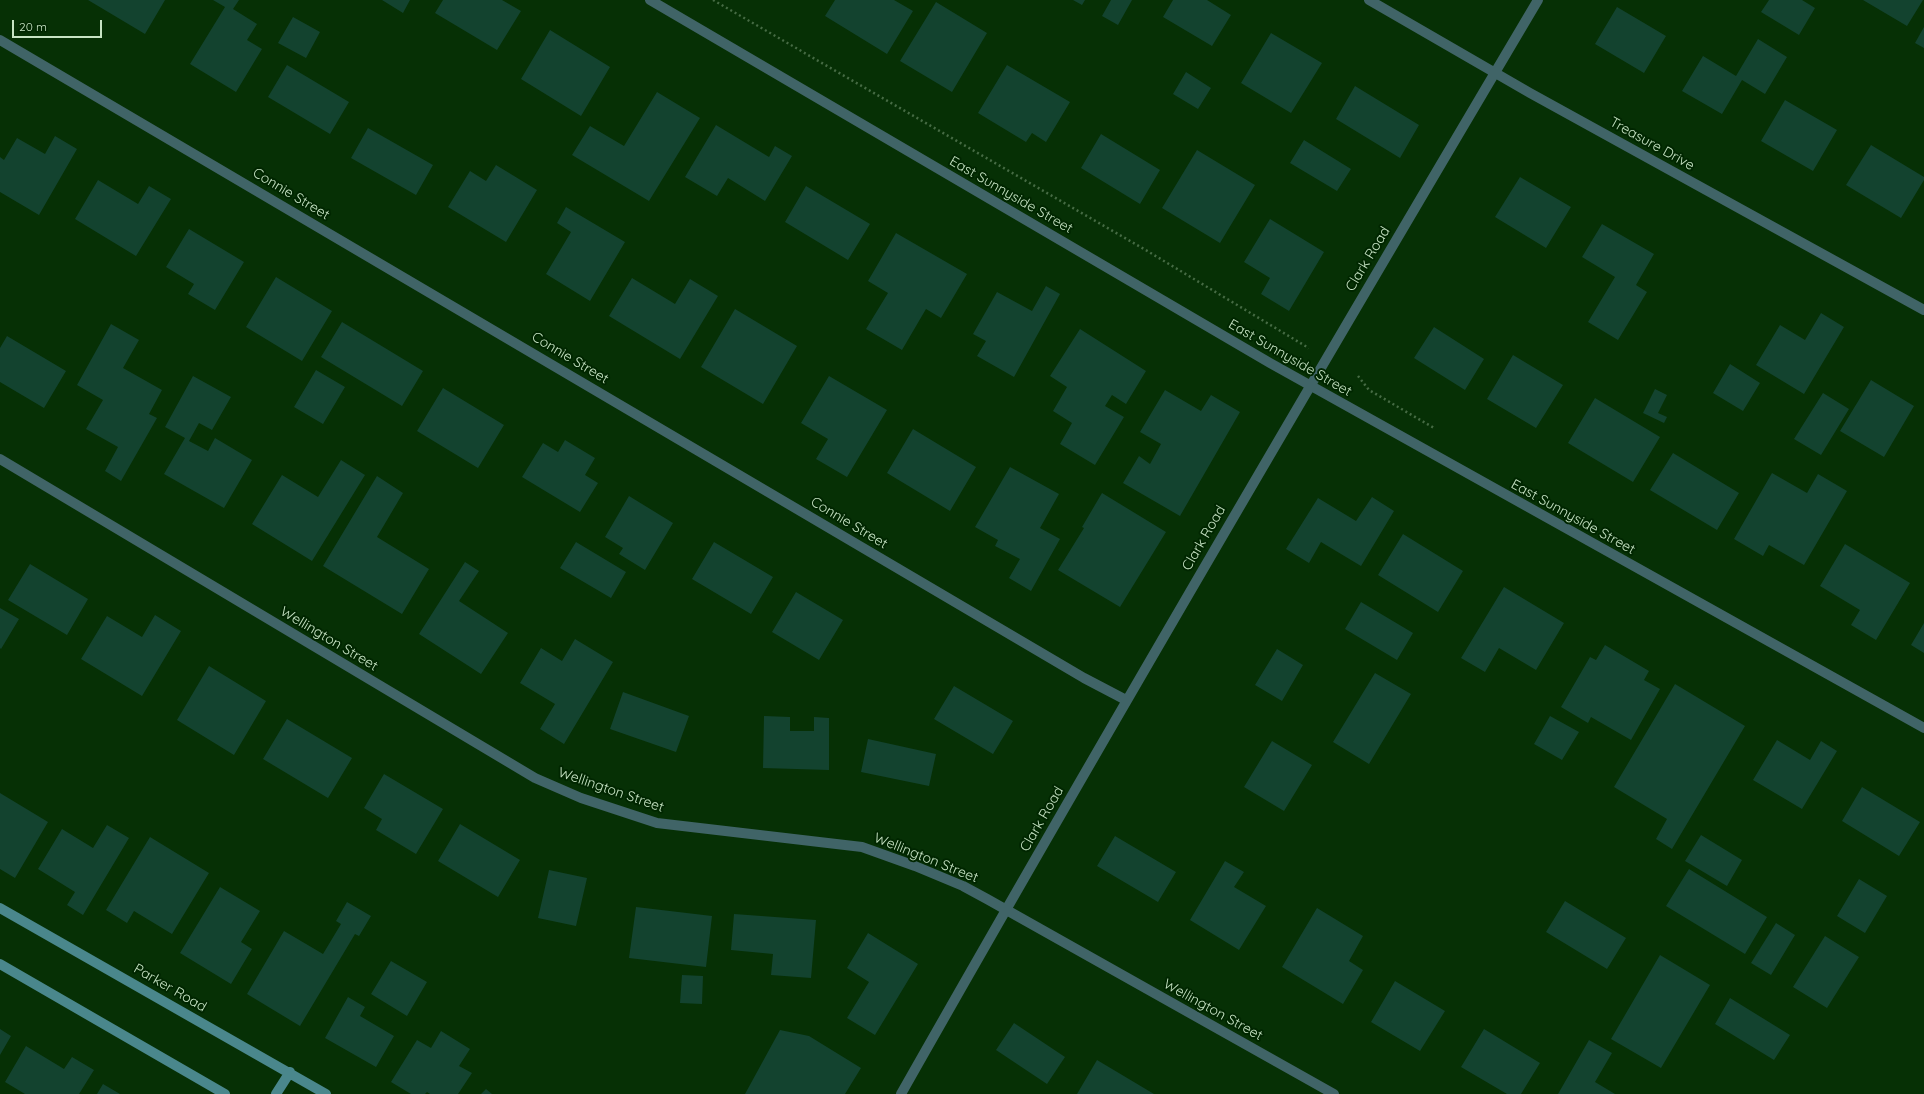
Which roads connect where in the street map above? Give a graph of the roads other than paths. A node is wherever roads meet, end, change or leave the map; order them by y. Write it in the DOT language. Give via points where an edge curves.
graph roads {
  1 [pos="650,0"];
  2 [pos="1369,0"];
  3 [pos="1538,0"];
  4 [pos="0,40"];
  5 [pos="1495,73"];
  6 [pos="1924,310"];
  7 [pos="1310,385"];
  8 [pos="0,459"];
  9 [pos="1126,700"];
  10 [pos="1924,728"];
  11 [pos="0,908"];
  12 [pos="1006,910"];
  13 [pos="0,964"];
  14 [pos="290,1072"];
  15 [pos="225,1094"];
  16 [pos="276,1094"];
  17 [pos="326,1094"];
  18 [pos="901,1094"];
  19 [pos="1334,1094"];
  1 -- 7 [label="street, East Sunnyside Street" via="1263,360"];
  2 -- 5 [label="street, Treasure Drive"];
  3 -- 5 [label="street, Clark Road"];
  4 -- 9 [label="street, Connie Street" via="1070,670"];
  5 -- 6 [label="street, Treasure Drive"];
  5 -- 7 [label="street, Clark Road"];
  7 -- 9 [label="street, Clark Road"];
  7 -- 10 [label="street, East Sunnyside Street"];
  8 -- 12 [label="street, Wellington Street" via="535,778 581,798 657,823 862,847 963,886"];
  9 -- 12 [label="street, Clark Road"];
  11 -- 14 [label="main road, Parker Road"];
  12 -- 18 [label="street, Clark Road"];
  12 -- 19 [label="street, Wellington Street"];
  13 -- 15 [label="main road"];
  14 -- 16 [label="main road"];
  14 -- 17 [label="main road, Parker Road"];
}
